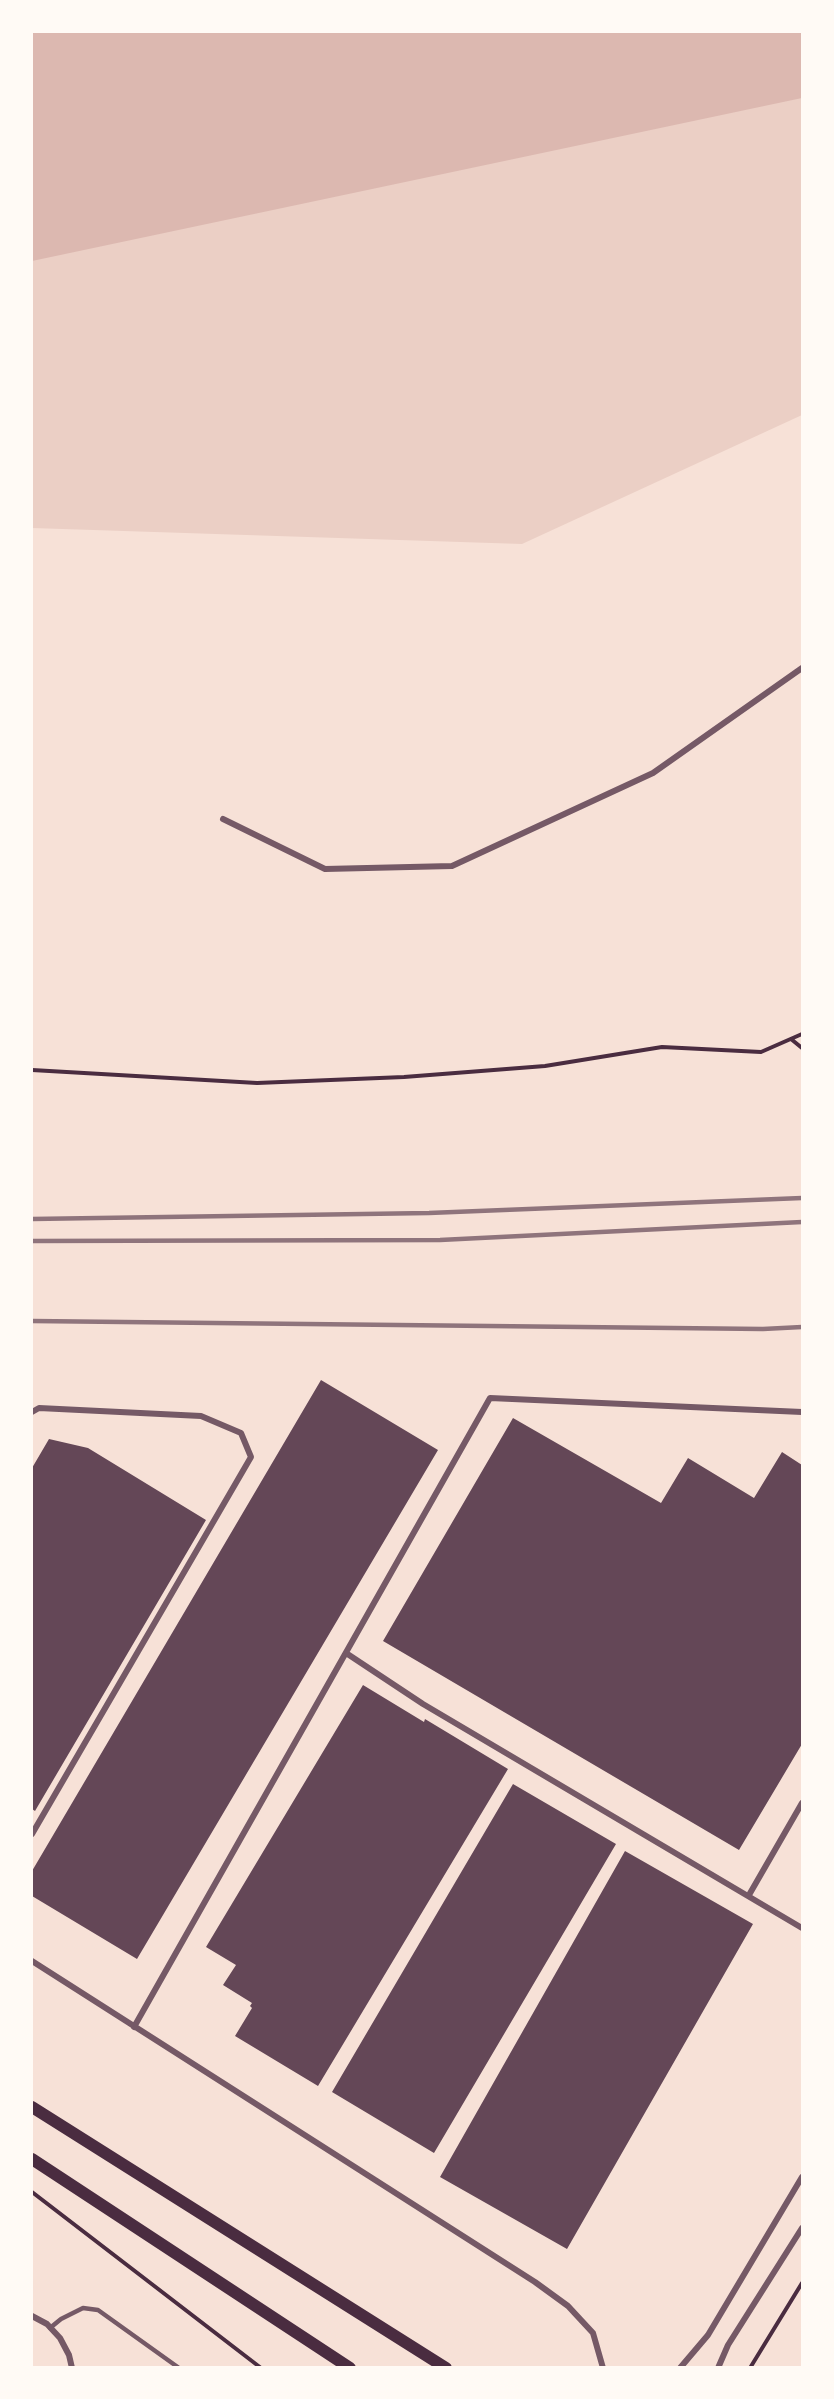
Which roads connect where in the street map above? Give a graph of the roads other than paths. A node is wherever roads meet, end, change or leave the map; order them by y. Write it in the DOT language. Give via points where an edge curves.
graph roads {
  1 [pos="802,668"];
  2 [pos="223,819"];
  3 [pos="32,1412"];
  4 [pos="802,1412"];
  5 [pos="346,1653"];
  6 [pos="802,1803"];
  7 [pos="32,1834"];
  8 [pos="749,1895"];
  9 [pos="802,1928"];
  10 [pos="32,1961"];
  11 [pos="134,2026"];
  12 [pos="32,2107"];
  13 [pos="32,2159"];
  14 [pos="802,2177"];
  15 [pos="802,2228"];
  16 [pos="32,2316"];
  17 [pos="50,2328"];
  18 [pos="72,2367"];
  19 [pos="179,2367"];
  20 [pos="350,2367"];
  21 [pos="446,2367"];
  22 [pos="603,2367"];
  23 [pos="680,2367"];
  24 [pos="718,2367"];
  1 -- 2 [label="street" via="652,773 452,866 325,869"];
  3 -- 7 [label="street" via="39,1408 201,1416 242,1433 251,1456"];
  4 -- 5 [label="street" via="490,1398"];
  5 -- 8 [label="street" via="423,1704"];
  5 -- 11 [label="street"];
  6 -- 8 [label="street"];
  8 -- 9 [label="street"];
  10 -- 11 [label="street"];
  11 -- 22 [label="street" via="535,2282 568,2307 593,2333"];
  12 -- 21 [label="main road"];
  13 -- 20 [label="main road"];
  14 -- 23 [label="street" via="708,2335"];
  15 -- 24 [label="street"];
  16 -- 17 [label="street"];
  17 -- 18 [label="street" via="60,2338"];
  17 -- 19 [label="lane" via="83,2308 98,2310"];
}
